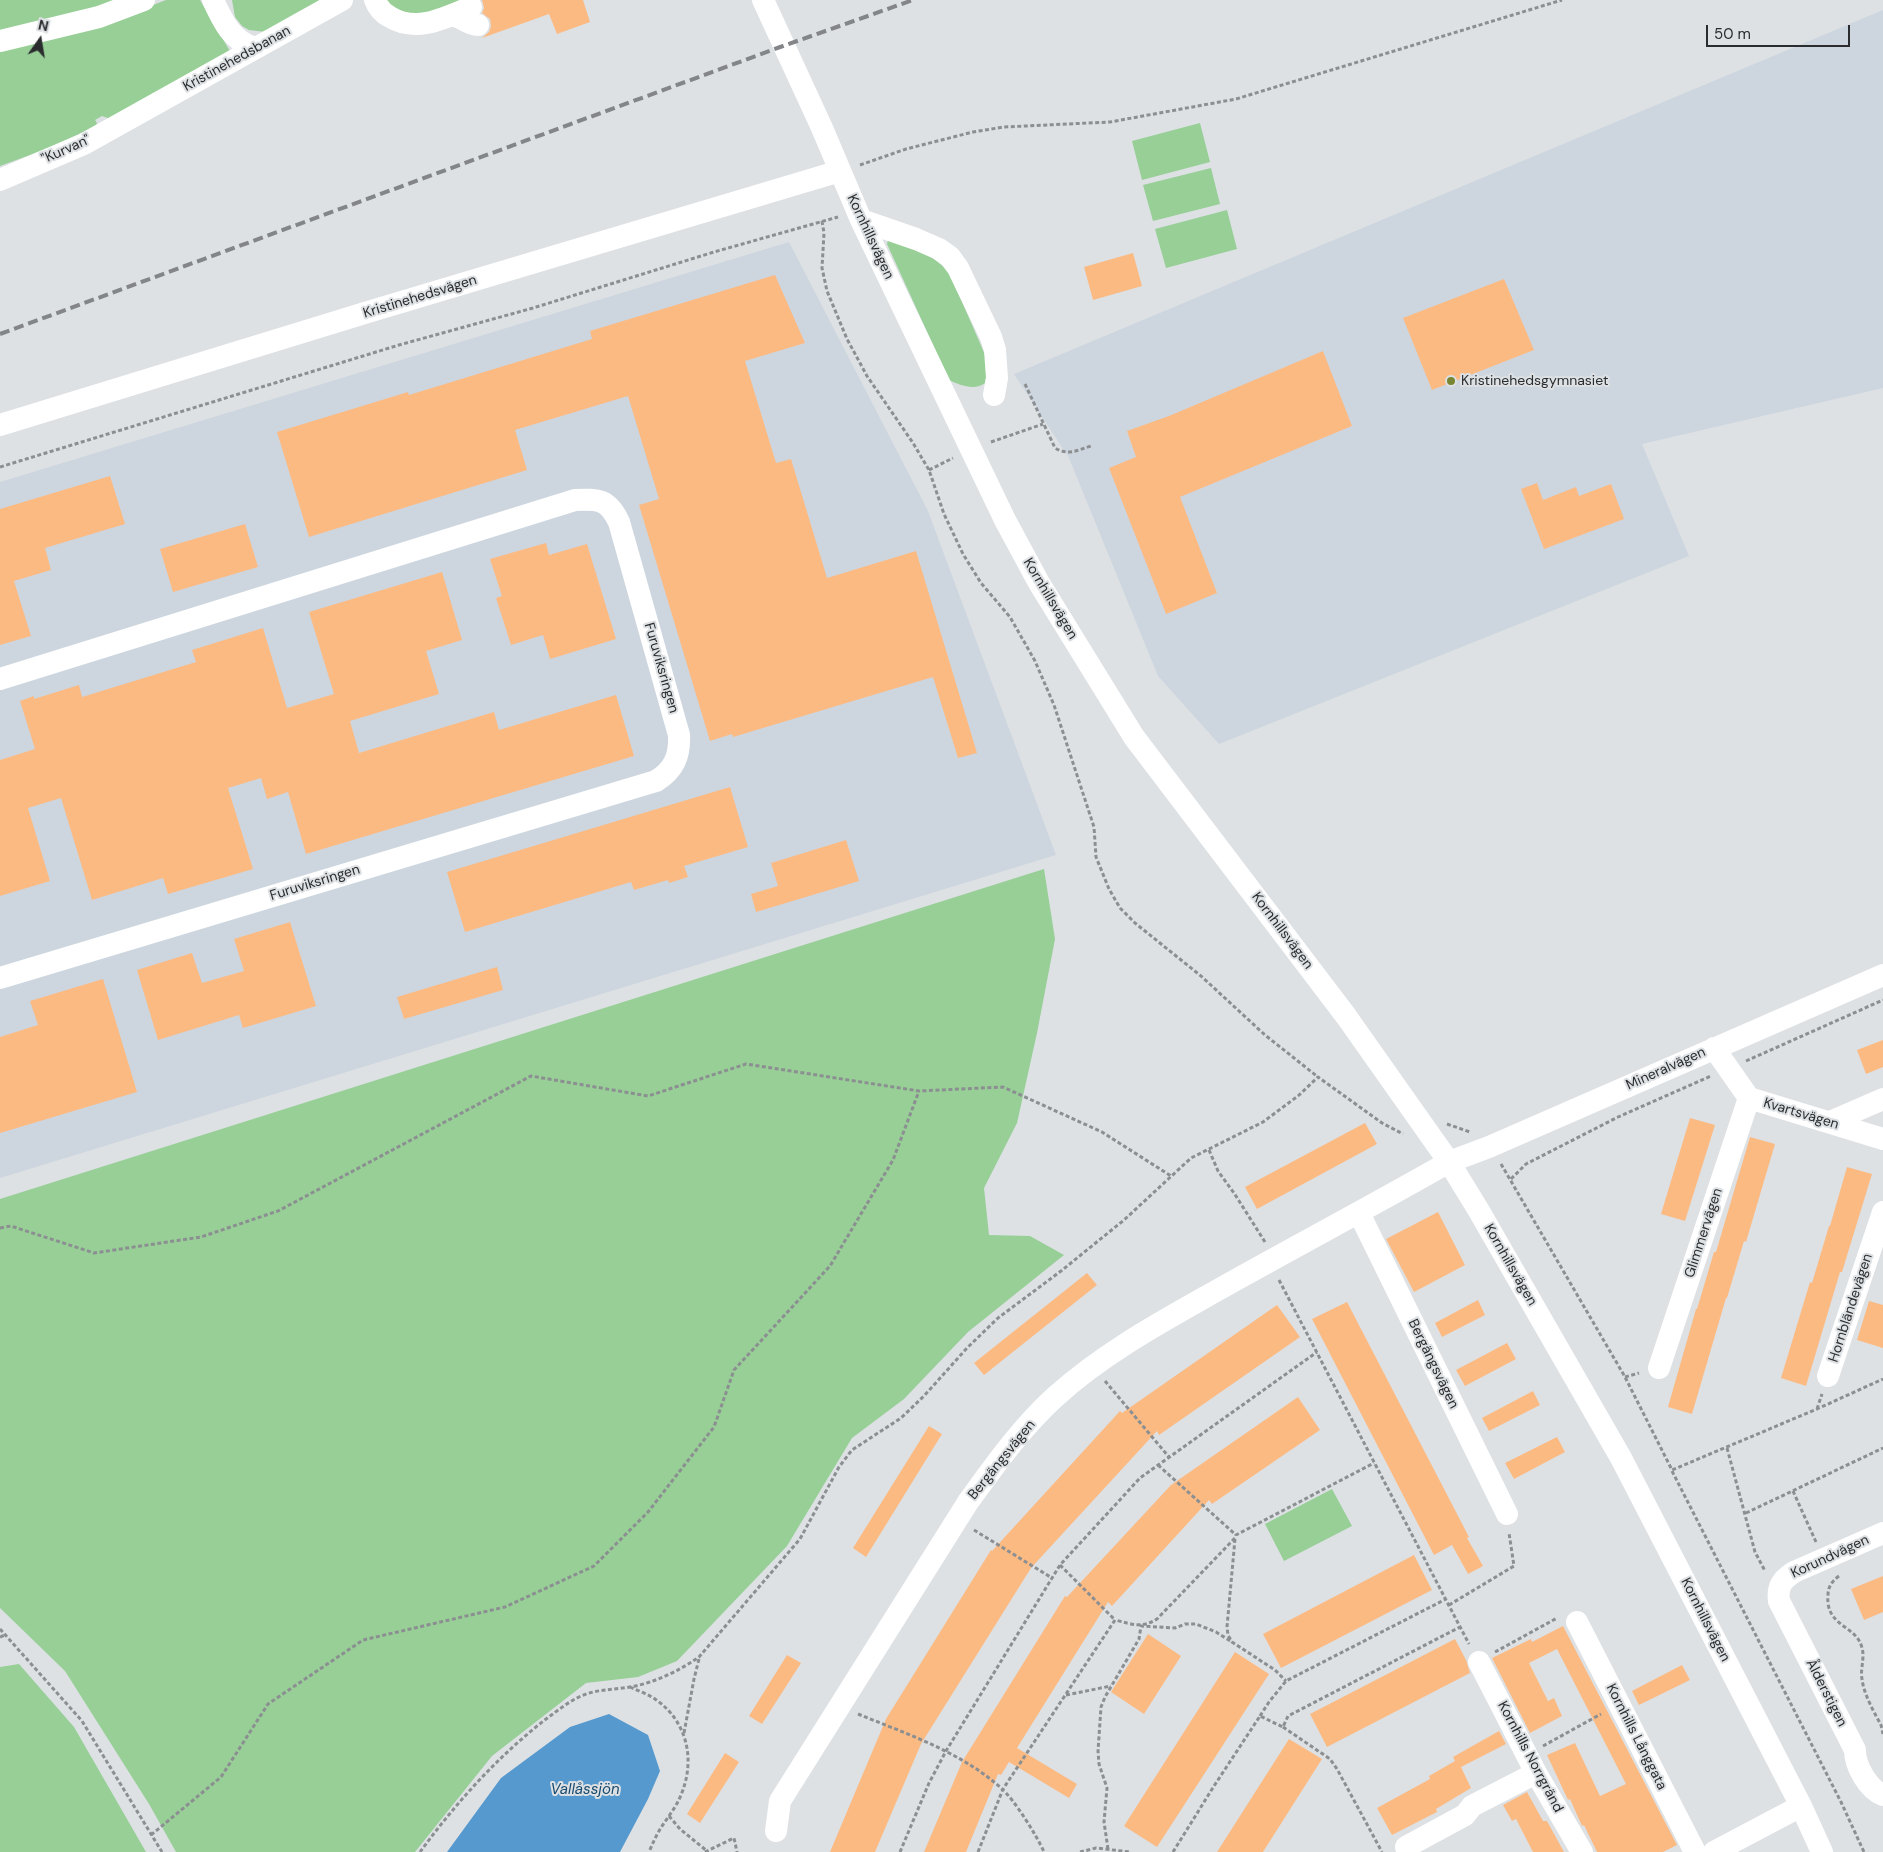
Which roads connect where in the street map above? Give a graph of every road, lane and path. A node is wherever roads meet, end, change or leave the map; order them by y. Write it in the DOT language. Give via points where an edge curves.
graph roads {
  1 [pos="144,0"];
  2 [pos="213,0"];
  3 [pos="342,0"];
  4 [pos="375,0"];
  5 [pos="763,0"];
  6 [pos="1562,0"];
  7 [pos="467,16"];
  8 [pos="0,41"];
  9 [pos="255,48"];
  10 [pos="132,118"];
  11 [pos="840,171"];
  12 [pos="0,180"];
  13 [pos="859,215"];
  14 [pos="822,221"];
  15 [pos="1025,384"];
  16 [pos="994,395"];
  17 [pos="0,426"];
  18 [pos="1091,446"];
  19 [pos="0,467"];
  20 [pos="0,679"];
  21 [pos="1883,975"];
  22 [pos="0,978"];
  23 [pos="1883,1000"];
  24 [pos="1714,1048"];
  25 [pos="1728,1068"];
  26 [pos="1318,1077"];
  27 [pos="919,1091"];
  28 [pos="1749,1098"];
  29 [pos="1883,1099"];
  30 [pos="1830,1122"];
  31 [pos="1425,1129"];
  32 [pos="1883,1139"];
  33 [pos="1489,1147"];
  34 [pos="1209,1150"];
  35 [pos="1449,1162"];
  36 [pos="1171,1176"];
  37 [pos="1511,1179"];
  38 [pos="1883,1212"];
  39 [pos="1359,1213"];
  40 [pos="0,1228"];
  41 [pos="1270,1261"];
  42 [pos="1317,1352"];
  43 [pos="1093,1367"];
  44 [pos="1659,1368"];
  45 [pos="1828,1376"];
  46 [pos="1883,1379"];
  47 [pos="1727,1448"];
  48 [pos="1883,1448"];
  49 [pos="1169,1456"];
  50 [pos="1374,1462"];
  51 [pos="1158,1465"];
  52 [pos="1672,1470"];
  53 [pos="1793,1491"];
  54 [pos="1746,1513"];
  55 [pos="1507,1514"];
  56 [pos="957,1520"];
  57 [pos="1883,1533"];
  58 [pos="1236,1536"];
  59 [pos="1823,1559"];
  60 [pos="1060,1565"];
  61 [pos="1841,1575"];
  62 [pos="1052,1578"];
  63 [pos="1780,1585"];
  64 [pos="1446,1599"];
  65 [pos="1449,1605"];
  66 [pos="1115,1620"];
  67 [pos="1577,1622"];
  68 [pos="1140,1626"];
  69 [pos="1460,1627"];
  70 [pos="0,1629"];
  71 [pos="5,1636"];
  72 [pos="0,1638"];
  73 [pos="1232,1642"];
  74 [pos="699,1657"];
  75 [pos="1479,1662"];
  76 [pos="1286,1681"];
  77 [pos="1111,1686"];
  78 [pos="630,1687"];
  79 [pos="1065,1695"];
  80 [pos="1619,1705"];
  81 [pos="840,1706"];
  82 [pos="1260,1716"];
  83 [pos="1283,1727"];
  84 [pos="684,1734"];
  85 [pos="1883,1734"];
  86 [pos="946,1751"];
  87 [pos="1532,1764"];
  88 [pos="1003,1789"];
  89 [pos="1883,1796"];
  90 [pos="1801,1806"];
  91 [pos="669,1816"];
  92 [pos="776,1831"];
  93 [pos="151,1835"];
  94 [pos="1108,1849"];
  95 [pos="706,1851"];
  96 [pos="162,1852"];
  97 [pos="420,1852"];
  98 [pos="649,1852"];
  99 [pos="737,1852"];
  100 [pos="900,1852"];
  101 [pos="978,1852"];
  102 [pos="1044,1852"];
  103 [pos="1080,1852"];
  104 [pos="1130,1852"];
  105 [pos="1174,1852"];
  106 [pos="1382,1852"];
  107 [pos="1408,1852"];
  108 [pos="1582,1852"];
  109 [pos="1695,1852"];
  110 [pos="1714,1852"];
  111 [pos="1822,1852"];
  112 [pos="1864,1852"];
  1 -- 8 [label="street" via="99,17"];
  2 -- 9 [label="street" via="234,36"];
  3 -- 9 [label="street, Kristinehedsbanan"];
  4 -- 7 [label="street" via="383,13 398,22 413,25"];
  5 -- 11 [label="street, Kornhillsvägen"];
  6 -- 11 [label="path" via="1236,99 1110,122 1004,127 973,132 906,149"];
  9 -- 10 [label="street, Kristinehedsbanan"];
  10 -- 12 [label="street, \"Kurvan\"" via="84,144"];
  11 -- 13 [label="street, Kornhillsvägen"];
  11 -- 17 [label="street, Kristinehedsvägen"];
  13 -- 14 [label="path"];
  13 -- 16 [label="street" via="939,249 950,257 991,337 997,378"];
  13 -- 31 [label="street, Kornhillsvägen" via="1005,520 1039,583 1134,737 1346,1016"];
  14 -- 19 [label="path"];
  14 -- 26 [label="path" via="822,268 830,299 847,339 867,376 929,470 944,514 963,554 981,583 1010,617 1035,661 1054,706 1094,827 1096,857 1108,889 1135,923"];
  15 -- 18 [label="path" via="1055,448 1070,453"];
  20 -- 22 [label="street, Furuviksringen" via="575,500 595,500 609,505 619,522 680,745 670,770 656,781"];
  21 -- 24 [label="street, Mineralvägen"];
  23 -- 25 [label="path"];
  24 -- 25 [label="street, Kvartsvägen"];
  24 -- 33 [label="street, Mineralvägen"];
  25 -- 28 [label="street, Kvartsvägen"];
  25 -- 37 [label="path" via="1551,1151 1526,1164"];
  26 -- 31 [label="path" via="1399,1133 1412,1136"];
  26 -- 34 [label="path" via="1263,1122"];
  27 -- 36 [label="path" via="1003,1086 1102,1132"];
  27 -- 40 [label="path" via="746,1064 648,1096 530,1076 278,1211 201,1237 94,1253 11,1226"];
  27 -- 93 [label="path" via="894,1160 830,1266 734,1370 714,1427 648,1512 594,1566 505,1607 363,1640 268,1704 221,1777"];
  28 -- 30 [label="street, Kvartsvägen"];
  28 -- 44 [label="street, Glimmervägen"];
  29 -- 30 [label="street"];
  30 -- 32 [label="street, Kvartsvägen"];
  31 -- 33 [label="path" via="1441,1122 1479,1135"];
  31 -- 35 [label="street, Kornhillsvägen"];
  33 -- 35 [label="street, Mineralvägen"];
  33 -- 37 [label="path"];
  34 -- 36 [label="path" via="1191,1158"];
  34 -- 41 [label="path" via="1218,1171 1270,1248"];
  35 -- 39 [label="street, Bergängsvägen"];
  35 -- 90 [label="street, Kornhillsvägen" via="1620,1458"];
  36 -- 74 [label="path" via="1117,1226 998,1318 901,1418 852,1450 839,1467 800,1539"];
  37 -- 52 [label="path" via="1625,1377"];
  38 -- 45 [label="street, Hornbländevägen"];
  39 -- 41 [label="street, Bergängsvägen"];
  39 -- 55 [label="street, Bergängsvägen"];
  41 -- 42 [label="path"];
  41 -- 43 [label="street, Bergängsvägen" via="1163,1321"];
  42 -- 49 [label="path"];
  42 -- 50 [label="path"];
  43 -- 49 [label="path"];
  43 -- 56 [label="street, Bergängsvägen" via="1055,1397 1027,1426"];
  46 -- 47 [label="path"];
  47 -- 52 [label="path"];
  47 -- 54 [label="path"];
  48 -- 53 [label="path"];
  49 -- 51 [label="path"];
  50 -- 58 [label="path"];
  50 -- 64 [label="path"];
  51 -- 58 [label="path"];
  51 -- 60 [label="path" via="1140,1478"];
  52 -- 112 [label="path"];
  53 -- 54 [label="path"];
  53 -- 59 [label="path"];
  54 -- 63 [label="path" via="1755,1552 1766,1573"];
  55 -- 65 [label="path" via="1514,1566"];
  56 -- 62 [label="path"];
  56 -- 81 [label="street, Bergängsvägen"];
  57 -- 59 [label="street, Korundvägen"];
  58 -- 68 [label="path" via="1157,1619"];
  58 -- 73 [label="path" via="1227,1627"];
  59 -- 63 [label="street, Korundvägen" via="1794,1572"];
  60 -- 62 [label="path"];
  60 -- 66 [label="path"];
  61 -- 85 [label="path" via="1830,1586 1829,1612 1859,1640 1862,1680"];
  62 -- 86 [label="path"];
  63 -- 89 [label="street, Ålderstigen" via="1779,1601 1855,1750 1855,1757 1868,1783"];
  64 -- 65 [label="path"];
  64 -- 76 [label="path"];
  65 -- 69 [label="path"];
  66 -- 68 [label="path"];
  66 -- 79 [label="path"];
  67 -- 75 [label="path" via="1556,1618"];
  67 -- 80 [label="street, Kornhills Långgata"];
  68 -- 73 [label="path" via="1175,1628 1196,1624"];
  68 -- 77 [label="path" via="1139,1639"];
  69 -- 75 [label="path"];
  69 -- 83 [label="path" via="1288,1716"];
  70 -- 71 [label="path"];
  71 -- 72 [label="path"];
  71 -- 93 [label="path" via="82,1721"];
  73 -- 76 [label="path"];
  74 -- 78 [label="path" via="682,1669"];
  74 -- 84 [label="path"];
  75 -- 87 [label="street, Kornhills Norrgränd"];
  76 -- 82 [label="path"];
  77 -- 79 [label="path"];
  77 -- 94 [label="path" via="1101,1707 1098,1751 1107,1788 1104,1822"];
  78 -- 84 [label="path" via="666,1707"];
  78 -- 97 [label="path" via="581,1696 536,1727 446,1816"];
  79 -- 88 [label="path"];
  80 -- 87 [label="path"];
  80 -- 109 [label="street, Kornhills Långgata"];
  81 -- 86 [label="path"];
  81 -- 92 [label="street, Bergängsvägen" via="780,1801"];
  82 -- 83 [label="path"];
  82 -- 105 [label="path"];
  83 -- 106 [label="path" via="1330,1759"];
  84 -- 91 [label="path" via="688,1748 686,1783"];
  86 -- 88 [label="path"];
  86 -- 100 [label="path"];
  87 -- 107 [label="street" via="1472,1806 1465,1815 1406,1847"];
  87 -- 108 [label="street, Kornhills Norrgränd"];
  88 -- 101 [label="path"];
  88 -- 102 [label="path"];
  90 -- 110 [label="street"];
  90 -- 111 [label="street, Kornhillsvägen"];
  91 -- 95 [label="path"];
  91 -- 98 [label="path"];
  93 -- 96 [label="path"];
  94 -- 103 [label="path"];
  94 -- 104 [label="path"];
  95 -- 99 [label="path" via="734,1838"];
}
